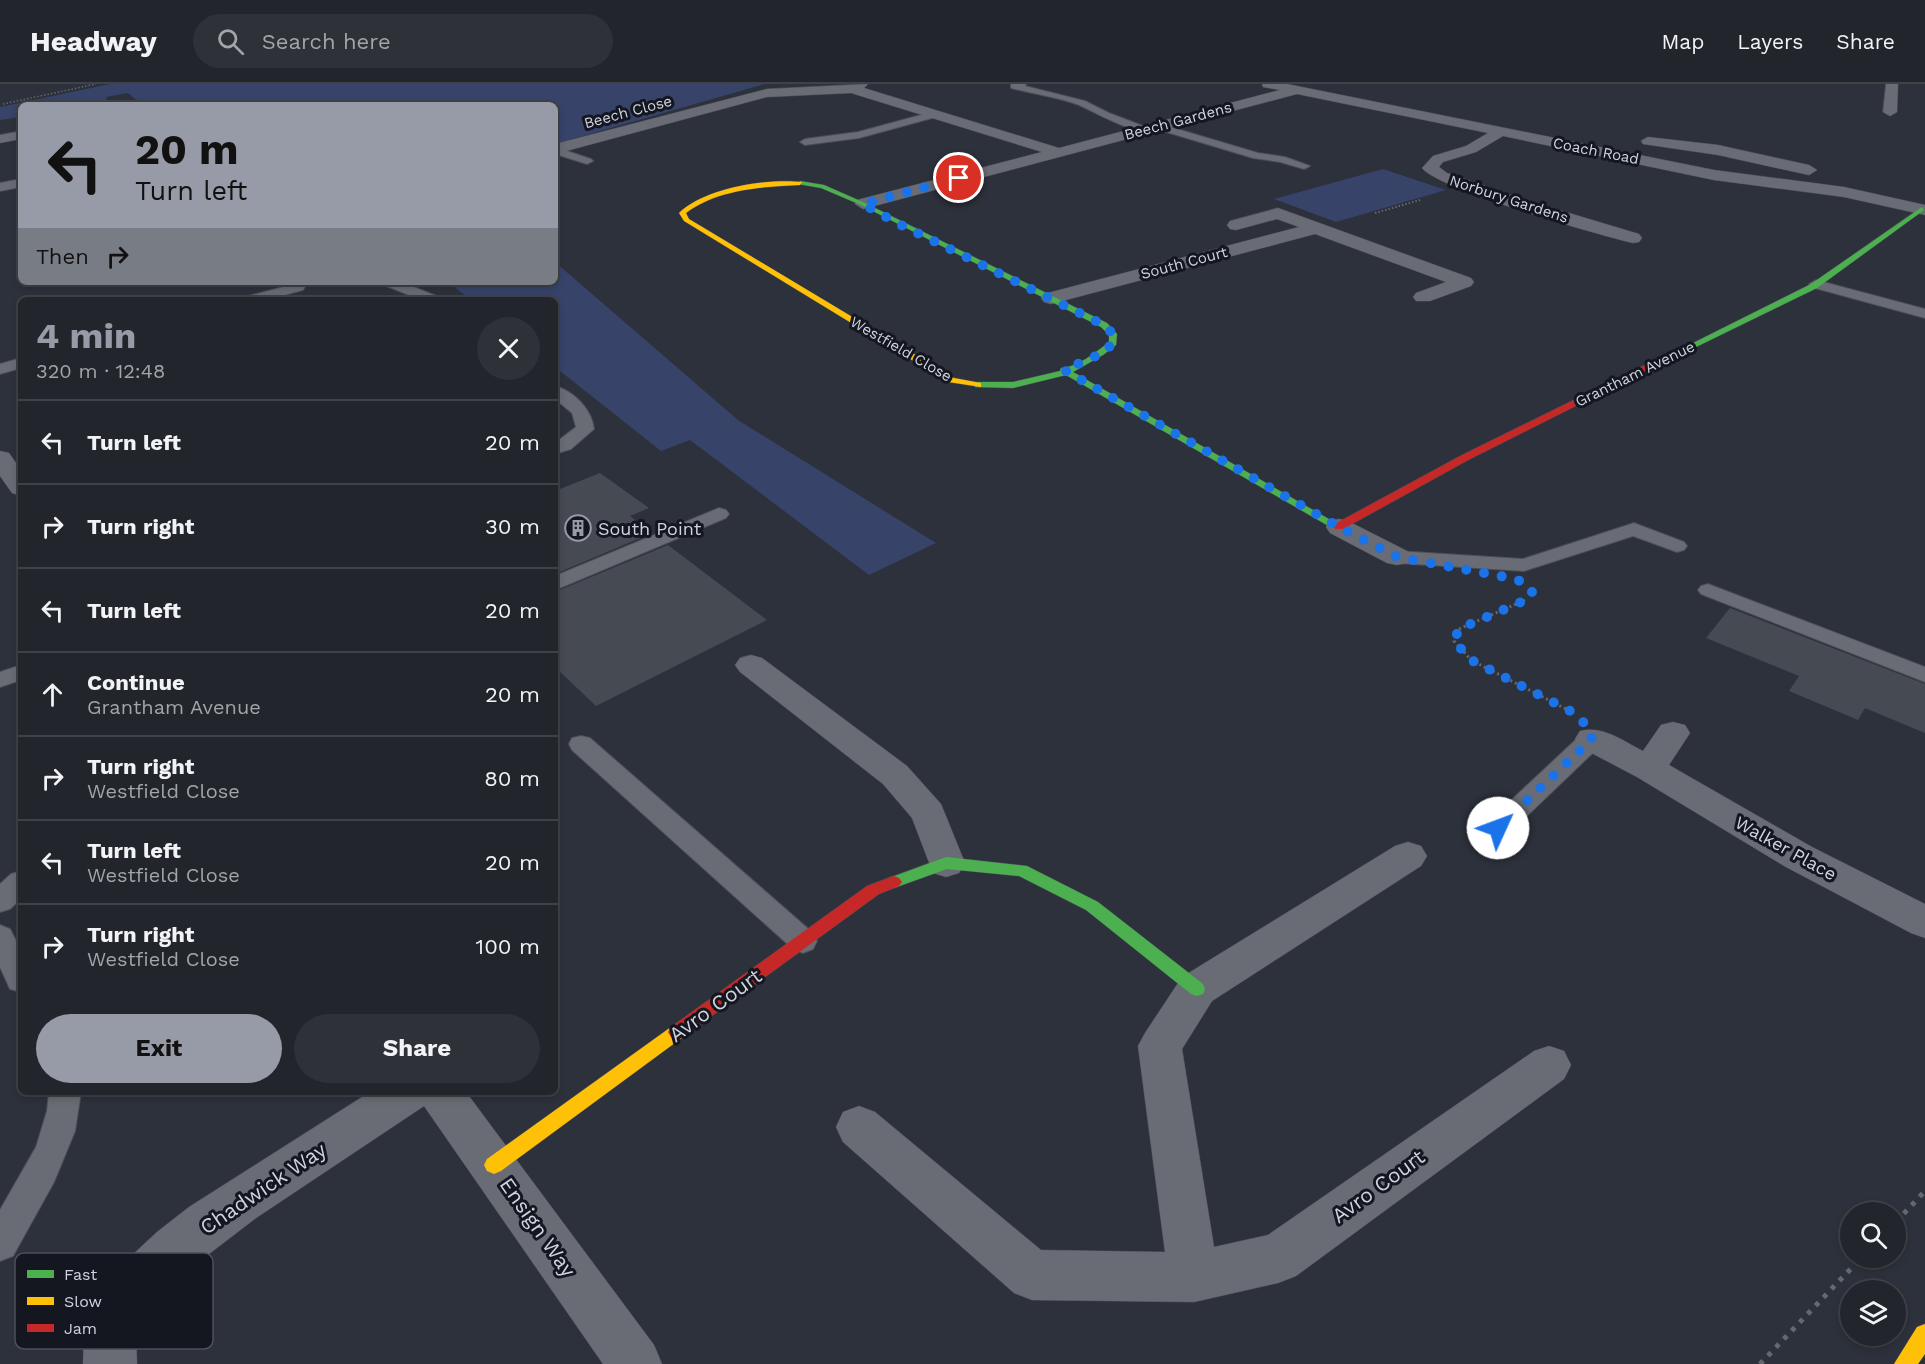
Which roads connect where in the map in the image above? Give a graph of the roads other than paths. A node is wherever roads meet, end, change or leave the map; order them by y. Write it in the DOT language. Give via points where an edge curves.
graph roads {
  1 [pos="1021,84"];
  2 [pos="1268,84"];
  3 [pos="1892,84"];
  4 [pos="857,86"];
  5 [pos="1301,87"];
  6 [pos="1890,112"];
  7 [pos="932,115"];
  8 [pos="1151,128"];
  9 [pos="1500,132"];
  10 [pos="18,136"];
  11 [pos="0,139"];
  12 [pos="805,142"];
  13 [pos="1560,144"];
  14 [pos="558,148"];
  15 [pos="558,150"];
  16 [pos="1059,152"];
  17 [pos="587,161"];
  18 [pos="1304,166"];
  19 [pos="18,184"];
  20 [pos="0,187"];
  21 [pos="1844,192"];
  22 [pos="863,204"];
  23 [pos="1924,209"];
  24 [pos="1236,225"];
  25 [pos="1319,229"];
  26 [pos="1633,238"];
  27 [pos="1816,284"];
  28 [pos="291,285"];
  29 [pos="396,285"];
  30 [pos="258,297"];
  31 [pos="426,297"];
  32 [pos="1423,297"];
  33 [pos="1051,298"];
  34 [pos="1925,315"];
  35 [pos="18,364"];
  36 [pos="0,369"];
  37 [pos="1064,370"];
  38 [pos="558,393"];
  39 [pos="558,448"];
  40 [pos="0,458"];
  41 [pos="18,484"];
  42 [pos="719,514"];
  43 [pos="1339,527"];
  44 [pos="1677,546"];
  45 [pos="1397,557"];
  46 [pos="558,583"];
  47 [pos="1708,590"];
  48 [pos="751,665"];
  49 [pos="18,673"];
  50 [pos="1925,675"];
  51 [pos="0,680"];
  52 [pos="1673,733"];
  53 [pos="1592,739"];
  54 [pos="581,744"];
  55 [pos="1649,769"];
  56 [pos="1498,828"];
  57 [pos="1408,856"];
  58 [pos="946,863"];
  59 [pos="18,885"];
  60 [pos="0,901"];
  61 [pos="1925,922"];
  62 [pos="0,937"];
  63 [pos="803,941"];
  64 [pos="18,974"];
  65 [pos="1197,989"];
  66 [pos="1549,1065"];
  67 [pos="65,1095"];
  68 [pos="403,1095"];
  69 [pos="442,1095"];
  70 [pos="859,1127"];
  71 [pos="494,1165"];
  72 [pos="0,1243"];
  73 [pos="170,1253"];
  74 [pos="1194,1277"];
  75 [pos="1925,1335"];
  76 [pos="109,1349"];
  77 [pos="110,1364"];
  78 [pos="635,1364"];
  79 [pos="1905,1364"];
  1 -- 8 [label="lane" via="1014,86"];
  2 -- 5 [label="street, Coach Road"];
  3 -- 6 [label="street"];
  4 -- 7 [label="street"];
  4 -- 14 [label="street, Beech Close" via="767,93"];
  5 -- 8 [label="street, Beech Gardens"];
  5 -- 9 [label="street, Coach Road"];
  7 -- 12 [label="lane" via="859,135"];
  7 -- 16 [label="street"];
  8 -- 16 [label="street, Beech Gardens"];
  8 -- 18 [label="lane"];
  9 -- 13 [label="street, Coach Road"];
  9 -- 26 [label="street, Norbury Gardens" via="1471,149 1438,159 1430,168 1441,177"];
  10 -- 11 [label="street"];
  13 -- 21 [label="street, Coach Road" via="1714,175"];
  13 -- 21 [label="street" via="1573,139 1622,139 1718,150 1842,181 1850,188"];
  15 -- 17 [label="lane"];
  16 -- 22 [label="street, Beech Gardens"];
  19 -- 20 [label="lane"];
  21 -- 23 [label="street, Coach Road"];
  22 -- 33 [label="street, Westfield Close"];
  22 -- 37 [label="street, Westfield Close" via="822,186 789,183 705,199 682,213 686,220 951,380 1009,386"];
  23 -- 27 [label="street, Grantham Avenue"];
  24 -- 25 [label="street, South Court" via="1278,213"];
  25 -- 32 [label="street, South Court" via="1464,282"];
  25 -- 33 [label="street, South Court"];
  27 -- 34 [label="lane"];
  27 -- 43 [label="street, Grantham Avenue" via="1466,457"];
  28 -- 30 [label="lane"];
  29 -- 31 [label="lane"];
  33 -- 37 [label="street, Westfield Close" via="1104,325 1114,338 1103,353"];
  35 -- 36 [label="lane"];
  37 -- 43 [label="street"];
  38 -- 39 [label="lane" via="582,411 585,429"];
  40 -- 41 [label="street"];
  42 -- 46 [label="lane"];
  43 -- 45 [label="street"];
  44 -- 45 [label="lane" via="1634,529 1524,565"];
  47 -- 50 [label="lane"];
  48 -- 58 [label="street" via="895,775 928,813"];
  49 -- 51 [label="lane"];
  52 -- 55 [label="street"];
  53 -- 55 [label="street, Walker Place"];
  53 -- 56 [label="lane"];
  54 -- 63 [label="lane"];
  55 -- 61 [label="street, Walker Place" via="1799,857"];
  57 -- 65 [label="street"];
  58 -- 63 [label="street, Avro Court" via="873,890"];
  58 -- 65 [label="street, Avro Court" via="1022,870 1092,906"];
  59 -- 60 [label="lane"];
  62 -- 64 [label="lane"];
  63 -- 71 [label="street, Avro Court"];
  65 -- 74 [label="street" via="1160,1046"];
  66 -- 74 [label="street, Avro Court" via="1278,1258"];
  67 -- 72 [label="lane" via="52,1149"];
  68 -- 73 [label="street, Chadwick Way" via="211,1220"];
  69 -- 71 [label="street, Ensign Way"];
  70 -- 74 [label="street, Avro Court" via="1032,1275"];
  71 -- 78 [label="street, Ensign Way"];
  75 -- 79 [label="street"];
  76 -- 77 [label="street, Chadwick Way"];
}
